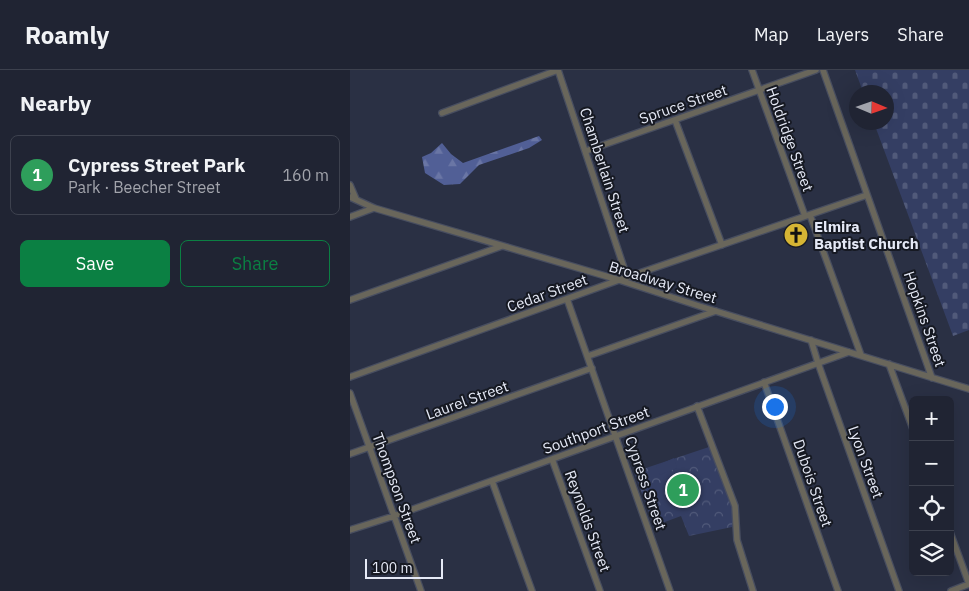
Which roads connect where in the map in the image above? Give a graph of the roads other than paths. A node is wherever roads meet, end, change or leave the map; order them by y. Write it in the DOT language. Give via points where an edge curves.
graph roads {
  1 [pos="558,70"];
  2 [pos="752,70"];
  3 [pos="816,70"];
  4 [pos="823,70"];
  5 [pos="760,90"];
  6 [pos="442,113"];
  7 [pos="675,120"];
  8 [pos="586,151"];
  9 [pos="350,185"];
  10 [pos="867,195"];
  11 [pos="353,198"];
  12 [pos="374,208"];
  13 [pos="807,216"];
  14 [pos="350,217"];
  15 [pos="722,245"];
  16 [pos="502,246"];
  17 [pos="627,277"];
  18 [pos="618,280"];
  19 [pos="567,299"];
  20 [pos="350,300"];
  21 [pos="716,311"];
  22 [pos="811,340"];
  23 [pos="849,352"];
  24 [pos="861,355"];
  25 [pos="588,356"];
  26 [pos="818,363"];
  27 [pos="889,364"];
  28 [pos="592,368"];
  29 [pos="350,377"];
  30 [pos="932,378"];
  31 [pos="764,382"];
  32 [pos="969,388"];
  33 [pos="350,394"];
  34 [pos="697,406"];
  35 [pos="909,418"];
  36 [pos="616,436"];
  37 [pos="370,448"];
  38 [pos="350,454"];
  39 [pos="552,459"];
  40 [pos="492,481"];
  41 [pos="394,516"];
  42 [pos="350,530"];
  43 [pos="954,543"];
  44 [pos="969,584"];
  45 [pos="421,591"];
  46 [pos="532,591"];
  47 [pos="600,591"];
  48 [pos="670,591"];
  49 [pos="752,591"];
  50 [pos="838,591"];
  51 [pos="899,591"];
  52 [pos="950,591"];
  1 -- 6 [label="street"];
  1 -- 8 [label="street, Chamberlain Street"];
  2 -- 5 [label="street, Holdridge Street"];
  3 -- 5 [label="street, Spruce Street"];
  4 -- 10 [label="street, Hopkins Street"];
  5 -- 7 [label="street, Spruce Street"];
  5 -- 13 [label="street, Holdridge Street"];
  7 -- 8 [label="street, Spruce Street"];
  7 -- 15 [label="street"];
  8 -- 17 [label="street, Chamberlain Street"];
  9 -- 11 [label="street"];
  10 -- 13 [label="street, Cedar Street"];
  10 -- 30 [label="street, Hopkins Street"];
  11 -- 12 [label="street, Broadway Street"];
  12 -- 14 [label="street"];
  12 -- 16 [label="street, Broadway Street"];
  13 -- 15 [label="street, Cedar Street"];
  13 -- 24 [label="street, Holdridge Street"];
  15 -- 17 [label="street, Cedar Street"];
  16 -- 18 [label="street, Broadway Street"];
  16 -- 20 [label="street"];
  17 -- 18 [label="street, Cedar Street"];
  18 -- 19 [label="street, Cedar Street"];
  18 -- 21 [label="street, Broadway Street"];
  19 -- 25 [label="street, Cypress Street"];
  19 -- 29 [label="street, Cedar Street"];
  21 -- 22 [label="street, Broadway Street"];
  21 -- 25 [label="street"];
  22 -- 23 [label="street, Broadway Street"];
  22 -- 26 [label="street, Lyon Street"];
  23 -- 24 [label="street, Broadway Street"];
  23 -- 26 [label="street, Southport Street"];
  24 -- 27 [label="street, Broadway Street"];
  25 -- 28 [label="street, Cypress Street"];
  26 -- 31 [label="street, Southport Street"];
  26 -- 51 [label="street, Lyon Street"];
  27 -- 30 [label="street, Broadway Street"];
  27 -- 35 [label="street"];
  28 -- 36 [label="street, Cypress Street"];
  28 -- 37 [label="street, Laurel Street"];
  30 -- 32 [label="street, Broadway Street"];
  31 -- 34 [label="street, Southport Street"];
  31 -- 50 [label="street, Dubois Street"];
  33 -- 37 [label="street, Thompson Street"];
  34 -- 36 [label="street, Southport Street"];
  34 -- 49 [label="street" via="736,506 737,540"];
  36 -- 39 [label="street, Southport Street"];
  36 -- 48 [label="street, Cypress Street"];
  37 -- 38 [label="street, Laurel Street"];
  37 -- 41 [label="street, Thompson Street"];
  39 -- 40 [label="street, Southport Street"];
  39 -- 47 [label="street, Reynolds Street"];
  40 -- 41 [label="street, Southport Street"];
  40 -- 46 [label="street"];
  41 -- 42 [label="street, Southport Street"];
  41 -- 45 [label="street, Thompson Street"];
  43 -- 44 [label="street"];
  44 -- 52 [label="street"];
}
